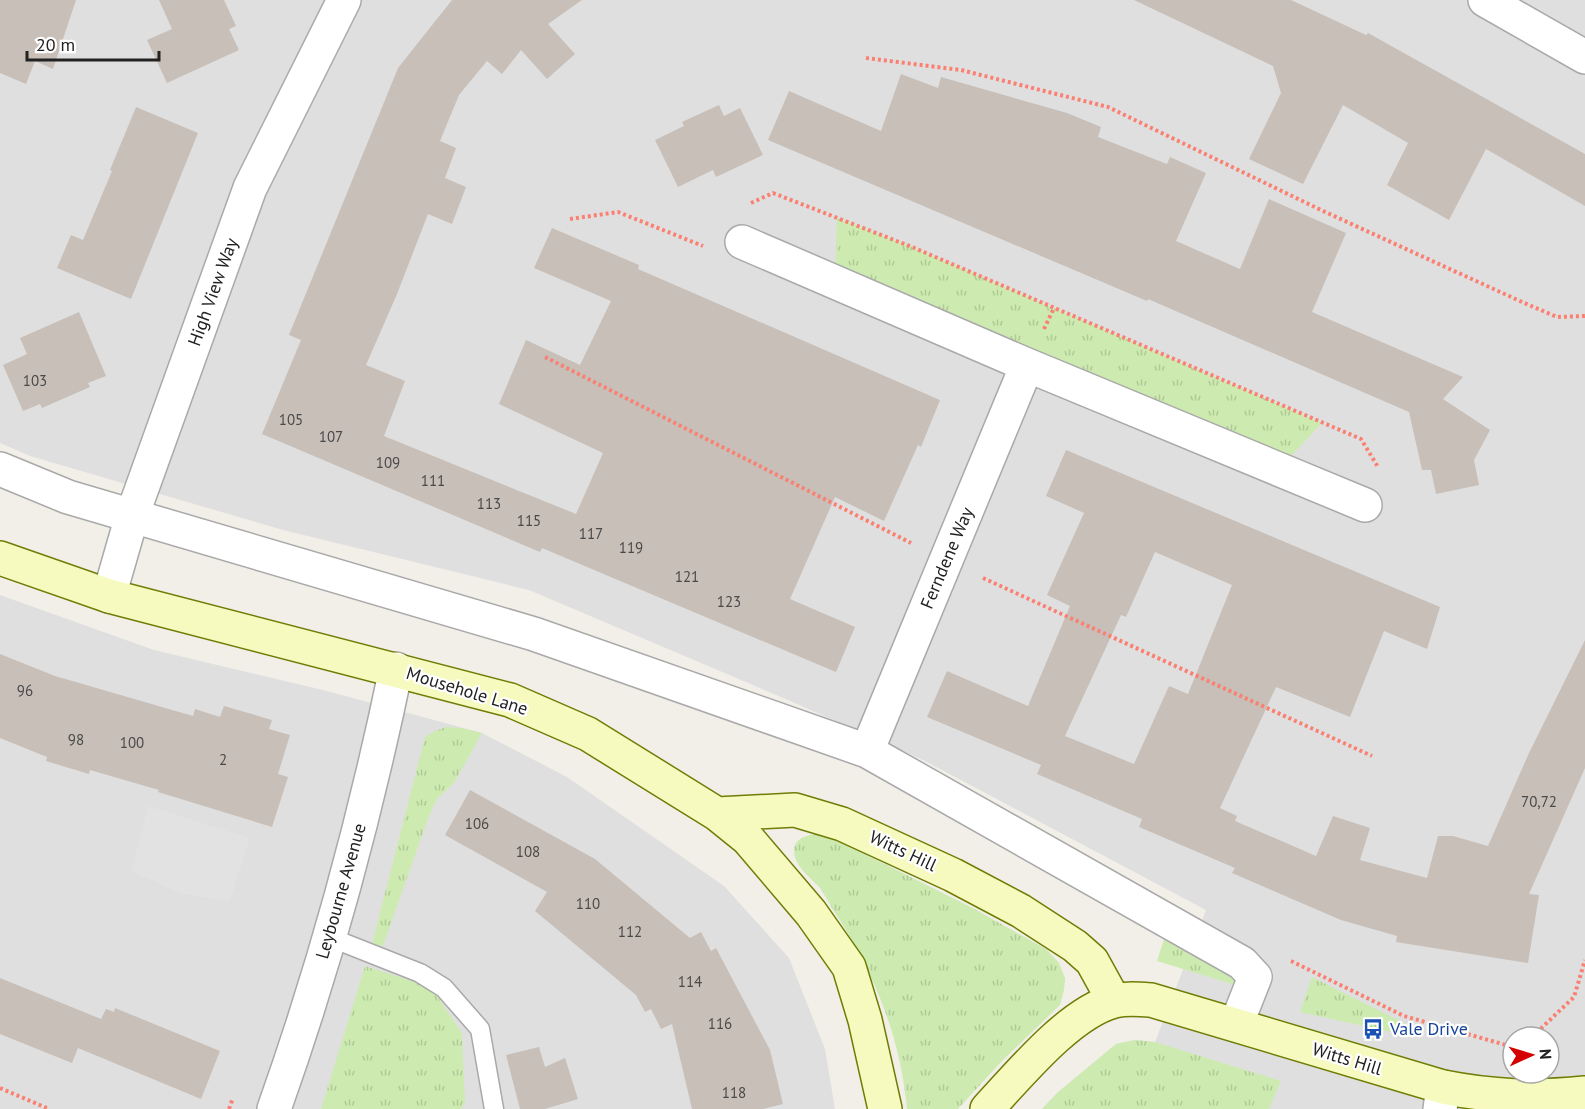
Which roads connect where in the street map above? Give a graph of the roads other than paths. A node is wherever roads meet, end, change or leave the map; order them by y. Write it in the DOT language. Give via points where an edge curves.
graph roads {
  1 [pos="344,0"];
  2 [pos="1485,0"];
  3 [pos="1585,57"];
  4 [pos="742,242"];
  5 [pos="1027,365"];
  6 [pos="0,469"];
  7 [pos="1365,505"];
  8 [pos="132,516"];
  9 [pos="0,558"];
  10 [pos="109,596"];
  11 [pos="396,669"];
  12 [pos="867,751"];
  13 [pos="717,814"];
  14 [pos="329,937"];
  15 [pos="1114,1001"];
  16 [pos="1236,1025"];
  17 [pos="1585,1093"];
  18 [pos="1442,1098"];
  19 [pos="274,1109"];
  20 [pos="494,1109"];
  21 [pos="885,1109"];
  22 [pos="987,1109"];
  1 -- 8 [label="street, High View Way" via="250,188"];
  2 -- 3 [label="street"];
  4 -- 5 [label="street"];
  5 -- 7 [label="street"];
  5 -- 12 [label="street, Ferndene Way"];
  6 -- 8 [label="street" via="68,497"];
  8 -- 10 [label="street, High View Way"];
  8 -- 12 [label="street" via="534,634"];
  9 -- 10 [label="street, Mousehole Lane"];
  10 -- 11 [label="street, Mousehole Lane"];
  11 -- 13 [label="street, Mousehole Lane" via="510,700 588,734"];
  11 -- 14 [label="street, Leybourne Avenue" via="375,767"];
  12 -- 16 [label="street" via="1242,963 1255,977"];
  13 -- 15 [label="street, Witts Hill" via="795,810 842,824 953,875 1021,911 1075,946 1092,961"];
  13 -- 21 [label="street, Mousehole Lane" via="748,839 811,913 849,967 866,1020"];
  14 -- 19 [label="street, Leybourne Avenue"];
  14 -- 20 [label="lane" via="420,973 444,988 480,1029"];
  15 -- 16 [label="street, Witts Hill" via="1151,1000"];
  15 -- 22 [label="street, Witts Hill" via="1080,1016"];
  16 -- 18 [label="street, Witts Hill"];
  17 -- 18 [label="street, Witts Hill"];
}
